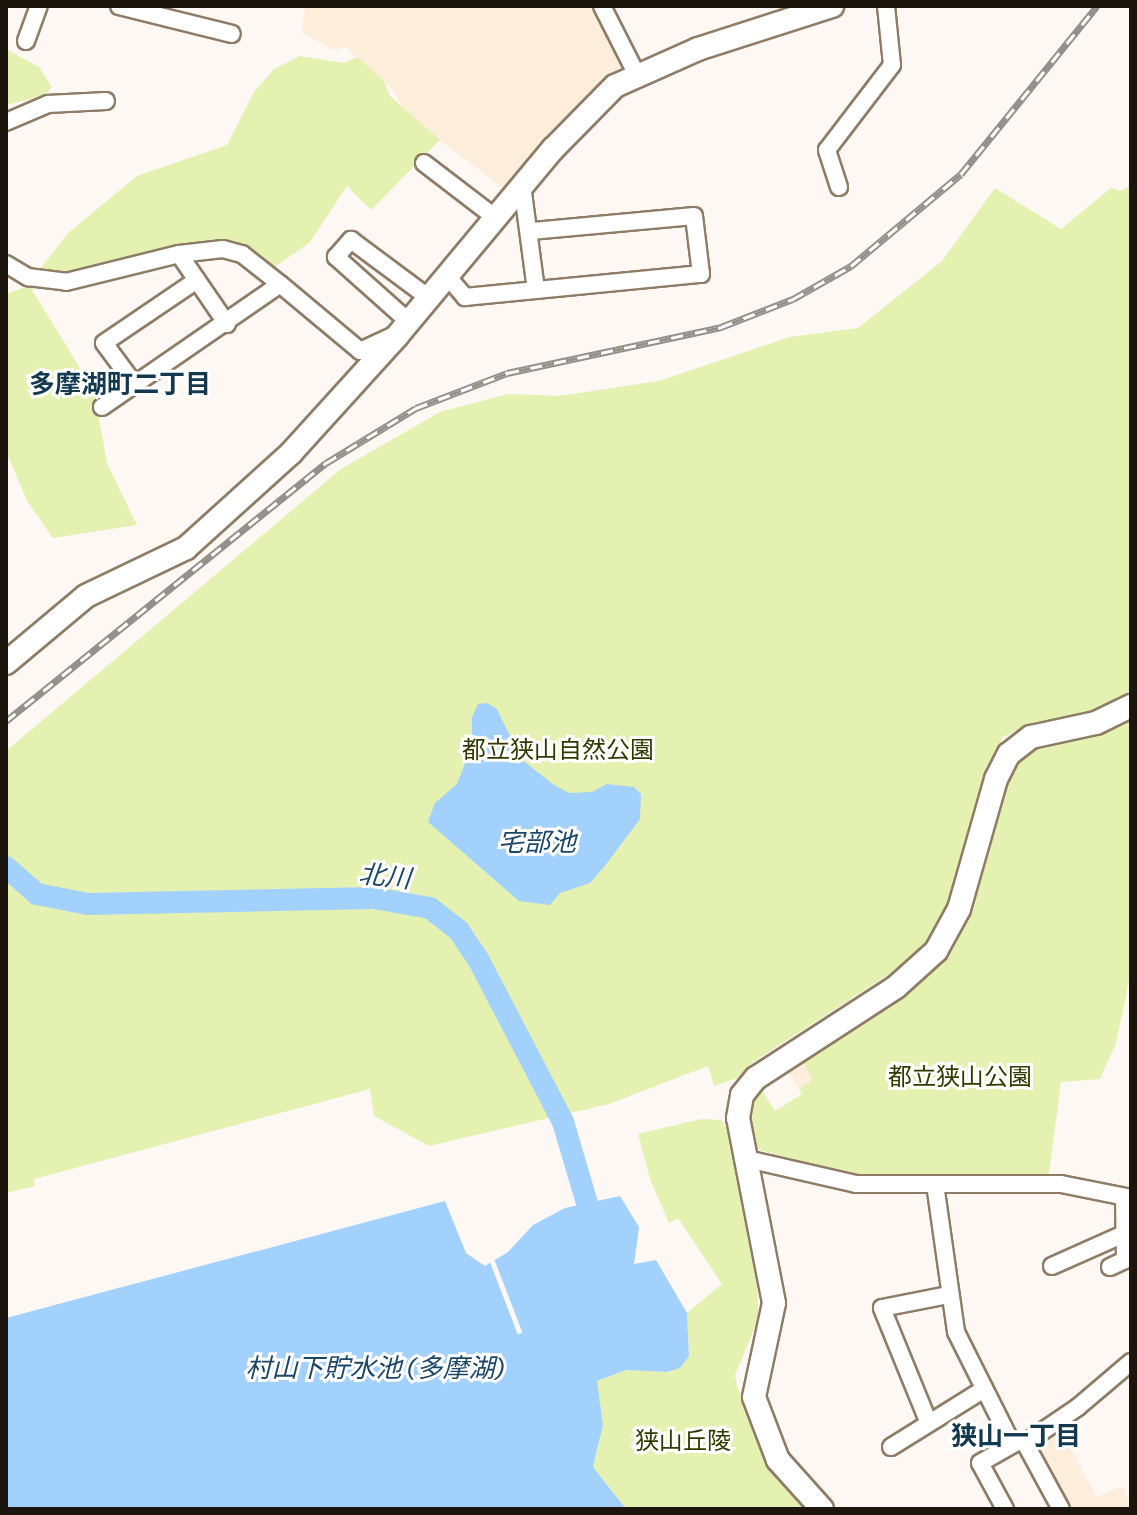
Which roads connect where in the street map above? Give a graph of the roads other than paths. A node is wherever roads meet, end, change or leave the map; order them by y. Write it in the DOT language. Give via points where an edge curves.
graph roads {
  1 [pos="39,6"];
  2 [pos="119,6"];
  3 [pos="602,6"];
  4 [pos="832,6"];
  5 [pos="886,6"];
  6 [pos="232,34"];
  7 [pos="26,41"];
  8 [pos="636,73"];
  9 [pos="106,101"];
  10 [pos="6,122"];
  11 [pos="424,163"];
  12 [pos="522,185"];
  13 [pos="839,187"];
  14 [pos="496,218"];
  15 [pos="531,231"];
  16 [pos="179,254"];
  17 [pos="6,264"];
  18 [pos="447,276"];
  19 [pos="197,280"];
  20 [pos="280,284"];
  21 [pos="536,290"];
  22 [pos="429,298"];
  23 [pos="227,324"];
  24 [pos="403,329"];
  25 [pos="135,385"];
  26 [pos="102,407"];
  27 [pos="6,663"];
  28 [pos="1131,706"];
  29 [pos="747,1159"];
  30 [pos="935,1184"];
  31 [pos="1127,1198"];
  32 [pos="1124,1234"];
  33 [pos="1052,1266"];
  34 [pos="1110,1267"];
  35 [pos="948,1295"];
  36 [pos="1131,1362"];
  37 [pos="984,1389"];
  38 [pos="928,1421"];
  39 [pos="1020,1443"];
  40 [pos="891,1447"];
  41 [pos="822,1509"];
  42 [pos="1005,1509"];
  43 [pos="1061,1509"];
  1 -- 7 [label="street"];
  2 -- 6 [label="street"];
  3 -- 8 [label="street"];
  4 -- 8 [label="street"];
  5 -- 13 [label="street" via="892,65 827,150"];
  8 -- 12 [label="street" via="597,102"];
  9 -- 10 [label="street" via="48,104"];
  11 -- 14 [label="street"];
  12 -- 14 [label="street"];
  12 -- 15 [label="street"];
  14 -- 18 [label="street"];
  15 -- 21 [label="street"];
  15 -- 21 [label="street" via="694,216 701,274"];
  16 -- 17 [label="street" via="66,282 28,277"];
  16 -- 19 [label="street"];
  16 -- 20 [label="street" via="223,249 242,254"];
  18 -- 21 [label="street" via="465,297"];
  18 -- 22 [label="street"];
  19 -- 23 [label="street"];
  19 -- 25 [label="street" via="104,343"];
  20 -- 23 [label="street"];
  20 -- 24 [label="street" via="360,351"];
  22 -- 24 [label="street"];
  22 -- 24 [label="street" via="351,240 336,257"];
  23 -- 25 [label="street"];
  24 -- 27 [label="street" via="291,453 203,536 171,557 86,596"];
  25 -- 26 [label="street"];
  28 -- 29 [label="street" via="1096,723 1031,737 1009,754 996,779 964,894 946,937 907,979 745,1088 738,1113"];
  29 -- 30 [label="street" via="856,1184"];
  29 -- 41 [label="street" via="774,1303 754,1397 778,1460"];
  30 -- 31 [label="street" via="1061,1184"];
  30 -- 35 [label="street"];
  31 -- 32 [label="street"];
  32 -- 33 [label="street"];
  32 -- 34 [label="street" via="1125,1260"];
  35 -- 37 [label="street" via="960,1341"];
  35 -- 38 [label="street" via="882,1308"];
  36 -- 39 [label="street" via="1078,1407"];
  37 -- 38 [label="street"];
  37 -- 39 [label="street"];
  38 -- 40 [label="street"];
  39 -- 42 [label="street" via="980,1463"];
  39 -- 43 [label="street"];
}
